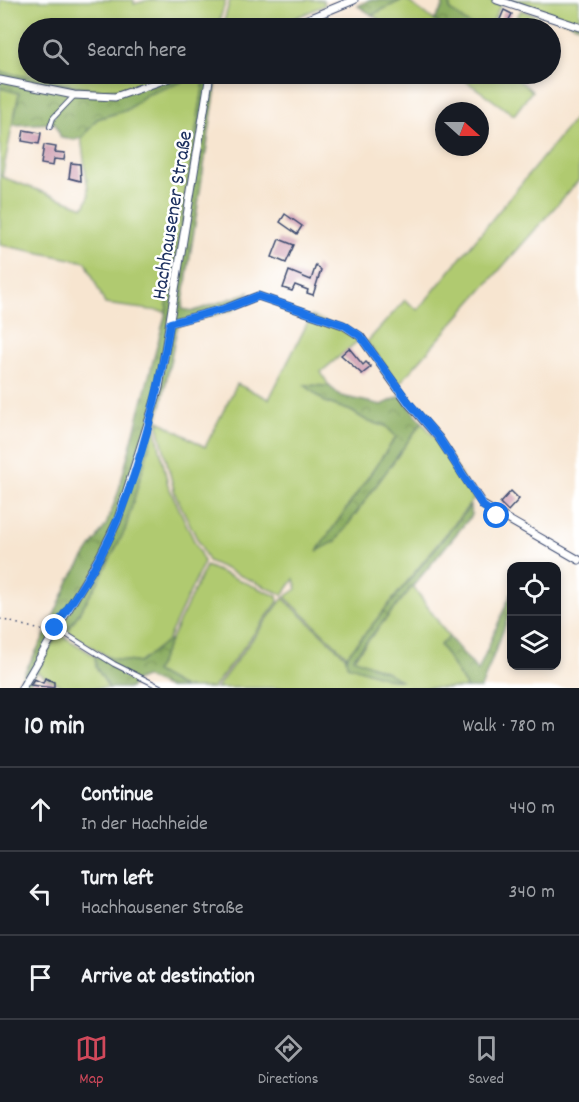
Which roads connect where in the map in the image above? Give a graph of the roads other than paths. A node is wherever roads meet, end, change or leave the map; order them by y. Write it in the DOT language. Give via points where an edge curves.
graph roads {
  1 [pos="354,0"];
  2 [pos="496,0"];
  3 [pos="310,18"];
  4 [pos="551,18"];
  5 [pos="561,21"];
  6 [pos="579,27"];
  7 [pos="0,81"];
  8 [pos="152,84"];
  9 [pos="208,84"];
  10 [pos="74,95"];
  11 [pos="50,127"];
  12 [pos="170,323"];
  13 [pos="579,560"];
  14 [pos="53,631"];
  15 [pos="22,688"];
  16 [pos="162,688"];
  1 -- 3 [label="street"];
  2 -- 4 [label="street"];
  5 -- 6 [label="street"];
  7 -- 10 [label="street"];
  8 -- 10 [label="street" via="115,97"];
  9 -- 12 [label="street, Hachhausener Straße"];
  10 -- 11 [label="lane"];
  12 -- 13 [label="street" via="258,296 344,325 360,336 439,438 483,506"];
  12 -- 14 [label="street, Hachhausener Straße" via="159,388 117,522"];
  14 -- 15 [label="street, Hachhausener Straße"];
  14 -- 16 [label="lane"];
}
